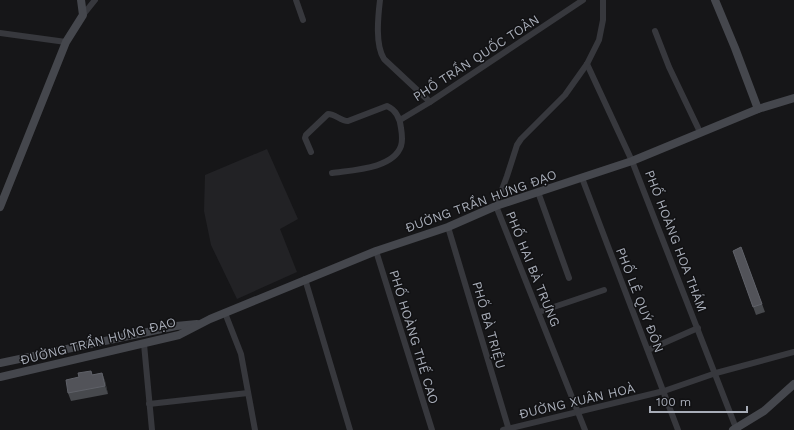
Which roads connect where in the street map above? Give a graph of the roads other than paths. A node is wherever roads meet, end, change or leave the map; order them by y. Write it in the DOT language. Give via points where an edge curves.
graph roads {
  1 [pos="81,0"];
  2 [pos="95,0"];
  3 [pos="296,0"];
  4 [pos="380,0"];
  5 [pos="583,0"];
  6 [pos="603,0"];
  7 [pos="715,0"];
  8 [pos="83,15"];
  9 [pos="303,20"];
  10 [pos="655,32"];
  11 [pos="0,33"];
  12 [pos="66,42"];
  13 [pos="587,64"];
  14 [pos="794,98"];
  15 [pos="430,102"];
  16 [pos="758,110"];
  17 [pos="400,120"];
  18 [pos="700,132"];
  19 [pos="311,152"];
  20 [pos="632,161"];
  21 [pos="332,173"];
  22 [pos="582,178"];
  23 [pos="538,192"];
  24 [pos="496,206"];
  25 [pos="0,207"];
  26 [pos="448,227"];
  27 [pos="376,251"];
  28 [pos="569,278"];
  29 [pos="305,279"];
  30 [pos="604,290"];
  31 [pos="539,312"];
  32 [pos="225,313"];
  33 [pos="200,324"];
  34 [pos="698,328"];
  35 [pos="144,344"];
  36 [pos="648,350"];
  37 [pos="794,352"];
  38 [pos="0,363"];
  39 [pos="716,373"];
  40 [pos="0,377"];
  41 [pos="794,384"];
  42 [pos="664,391"];
  43 [pos="248,393"];
  44 [pos="149,404"];
  45 [pos="579,412"];
  46 [pos="735,429"];
  47 [pos="152,430"];
  48 [pos="255,430"];
  49 [pos="350,430"];
  50 [pos="432,430"];
  51 [pos="507,430"];
  52 [pos="585,430"];
  53 [pos="678,430"];
  1 -- 8 [label="street"];
  2 -- 8 [label="street"];
  3 -- 9 [label="street"];
  4 -- 15 [label="street" via="380,52 384,59"];
  5 -- 15 [label="street, PHỐ TRẦN QUỐC TOẢN"];
  6 -- 13 [label="street, PHỐ HAI BÀ TRƯNG" via="599,40"];
  7 -- 16 [label="street"];
  8 -- 12 [label="street"];
  10 -- 18 [label="street"];
  11 -- 12 [label="street"];
  12 -- 25 [label="street"];
  13 -- 20 [label="street, PHỐ HOÀNG HOA THÁM"];
  13 -- 24 [label="street, PHỐ HAI BÀ TRƯNG" via="565,95 517,145"];
  14 -- 16 [label="street, ĐƯỜNG TRẦN HƯNG ĐẠO"];
  15 -- 17 [label="street, PHỐ TRẦN QUỐC TOẢN"];
  16 -- 18 [label="street, ĐƯỜNG TRẦN HƯNG ĐẠO"];
  17 -- 19 [label="street" via="392,108 387,106 348,121 328,114 306,135"];
  17 -- 21 [label="street" via="401,146 389,160"];
  18 -- 20 [label="street, ĐƯỜNG TRẦN HƯNG ĐẠO"];
  20 -- 22 [label="street, ĐƯỜNG TRẦN HƯNG ĐẠO"];
  20 -- 34 [label="street, PHỐ HOÀNG HOA THÁM"];
  22 -- 23 [label="street, ĐƯỜNG TRẦN HƯNG ĐẠO"];
  22 -- 36 [label="street, PHỐ LÊ QUÝ ĐÔN"];
  23 -- 24 [label="street, ĐƯỜNG TRẦN HƯNG ĐẠO"];
  23 -- 28 [label="street"];
  24 -- 26 [label="street, ĐƯỜNG TRẦN HƯNG ĐẠO"];
  24 -- 31 [label="street, PHỐ HAI BÀ TRƯNG"];
  26 -- 27 [label="street, ĐƯỜNG TRẦN HƯNG ĐẠO"];
  26 -- 51 [label="street, PHỐ BÀ TRIỆU"];
  27 -- 29 [label="street, ĐƯỜNG TRẦN HƯNG ĐẠO"];
  27 -- 50 [label="street, PHỐ HOÀNG THẾ CAO"];
  29 -- 32 [label="street, ĐƯỜNG TRẦN HƯNG ĐẠO"];
  29 -- 49 [label="street"];
  30 -- 31 [label="street"];
  31 -- 45 [label="street, PHỐ HAI BÀ TRƯNG"];
  32 -- 33 [label="street, ĐƯỜNG TRẦN HƯNG ĐẠO"];
  32 -- 43 [label="street" via="241,354"];
  33 -- 35 [label="street, ĐƯỜNG TRẦN HƯNG ĐẠO" via="179,335"];
  33 -- 38 [label="street, ĐƯỜNG TRẦN HƯNG ĐẠO" via="176,326"];
  34 -- 36 [label="street"];
  34 -- 39 [label="street, PHỐ HOÀNG HOA THÁM"];
  35 -- 40 [label="street, ĐƯỜNG TRẦN HƯNG ĐẠO"];
  35 -- 44 [label="street"];
  36 -- 42 [label="street, PHỐ LÊ QUÝ ĐÔN"];
  37 -- 39 [label="street, ĐƯỜNG XUÂN HOÀ"];
  39 -- 42 [label="street, ĐƯỜNG XUÂN HOÀ"];
  39 -- 46 [label="street, PHỐ HOÀNG HOA THÁM"];
  41 -- 46 [label="street" via="764,411"];
  42 -- 45 [label="street, ĐƯỜNG XUÂN HOÀ"];
  42 -- 53 [label="street, PHỐ LÊ QUÝ ĐÔN"];
  43 -- 44 [label="street"];
  43 -- 48 [label="street"];
  44 -- 47 [label="street"];
  45 -- 51 [label="street, ĐƯỜNG XUÂN HOÀ"];
  45 -- 52 [label="street, PHỐ HAI BÀ TRƯNG"];
}
